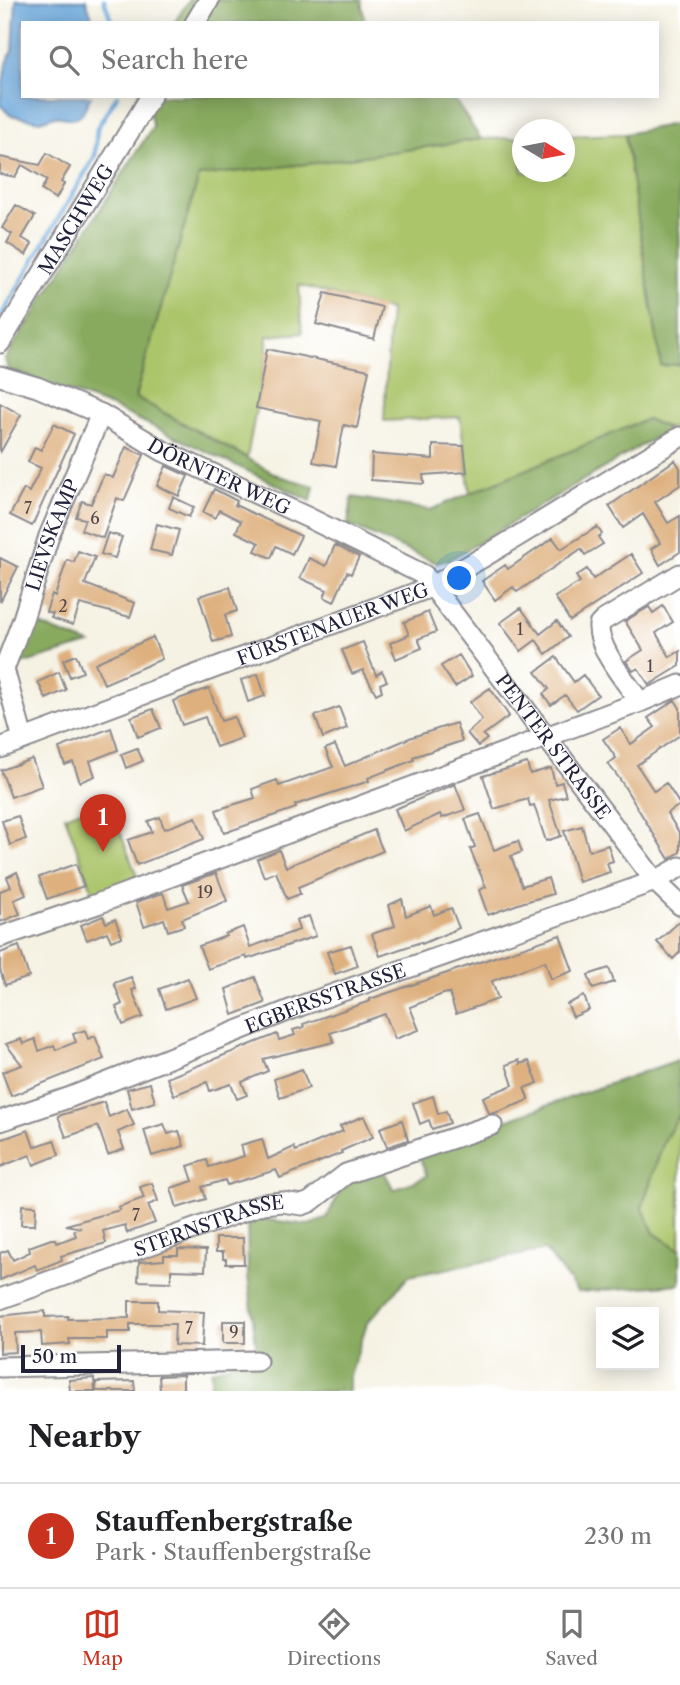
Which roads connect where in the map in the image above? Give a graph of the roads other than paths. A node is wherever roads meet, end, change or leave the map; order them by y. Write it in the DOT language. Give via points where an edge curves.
graph roads {
  1 [pos="209,0"];
  2 [pos="196,21"];
  3 [pos="150,98"];
  4 [pos="0,343"];
  5 [pos="0,376"];
  6 [pos="102,414"];
  7 [pos="680,437"];
  8 [pos="680,574"];
  9 [pos="431,587"];
  10 [pos="680,685"];
  11 [pos="640,702"];
  12 [pos="546,736"];
  13 [pos="23,739"];
  14 [pos="0,748"];
  15 [pos="680,867"];
  16 [pos="655,880"];
  17 [pos="680,905"];
  18 [pos="0,937"];
  19 [pos="0,1121"];
  20 [pos="492,1125"];
  21 [pos="0,1299"];
  22 [pos="257,1361"];
  23 [pos="0,1367"];
  1 -- 2 [label="street"];
  3 -- 4 [label="street, MASCHWEG"];
  5 -- 6 [label="street, DÖRNTER WEG"];
  6 -- 9 [label="street, DÖRNTER WEG" via="163,451 416,569"];
  6 -- 13 [label="street, LIEVSKAMP" via="49,536 4,669"];
  7 -- 9 [label="street, FÜRSTENAUER WEG"];
  8 -- 11 [label="street" via="599,625 606,650"];
  9 -- 12 [label="street, PENTER STRASSE"];
  9 -- 13 [label="street, FÜRSTENAUER WEG"];
  10 -- 11 [label="street"];
  11 -- 12 [label="street"];
  12 -- 16 [label="street, PENTER STRASSE"];
  12 -- 18 [label="street"];
  13 -- 14 [label="street, FÜRSTENAUER WEG"];
  15 -- 16 [label="street, EGBERSSTRASSE"];
  16 -- 17 [label="street, PENTER STRASSE"];
  16 -- 19 [label="street, EGBERSSTRASSE" via="300,1006"];
  20 -- 21 [label="street, STERNSTRASSE" via="346,1174 302,1205 263,1204"];
  22 -- 23 [label="street"];
}
